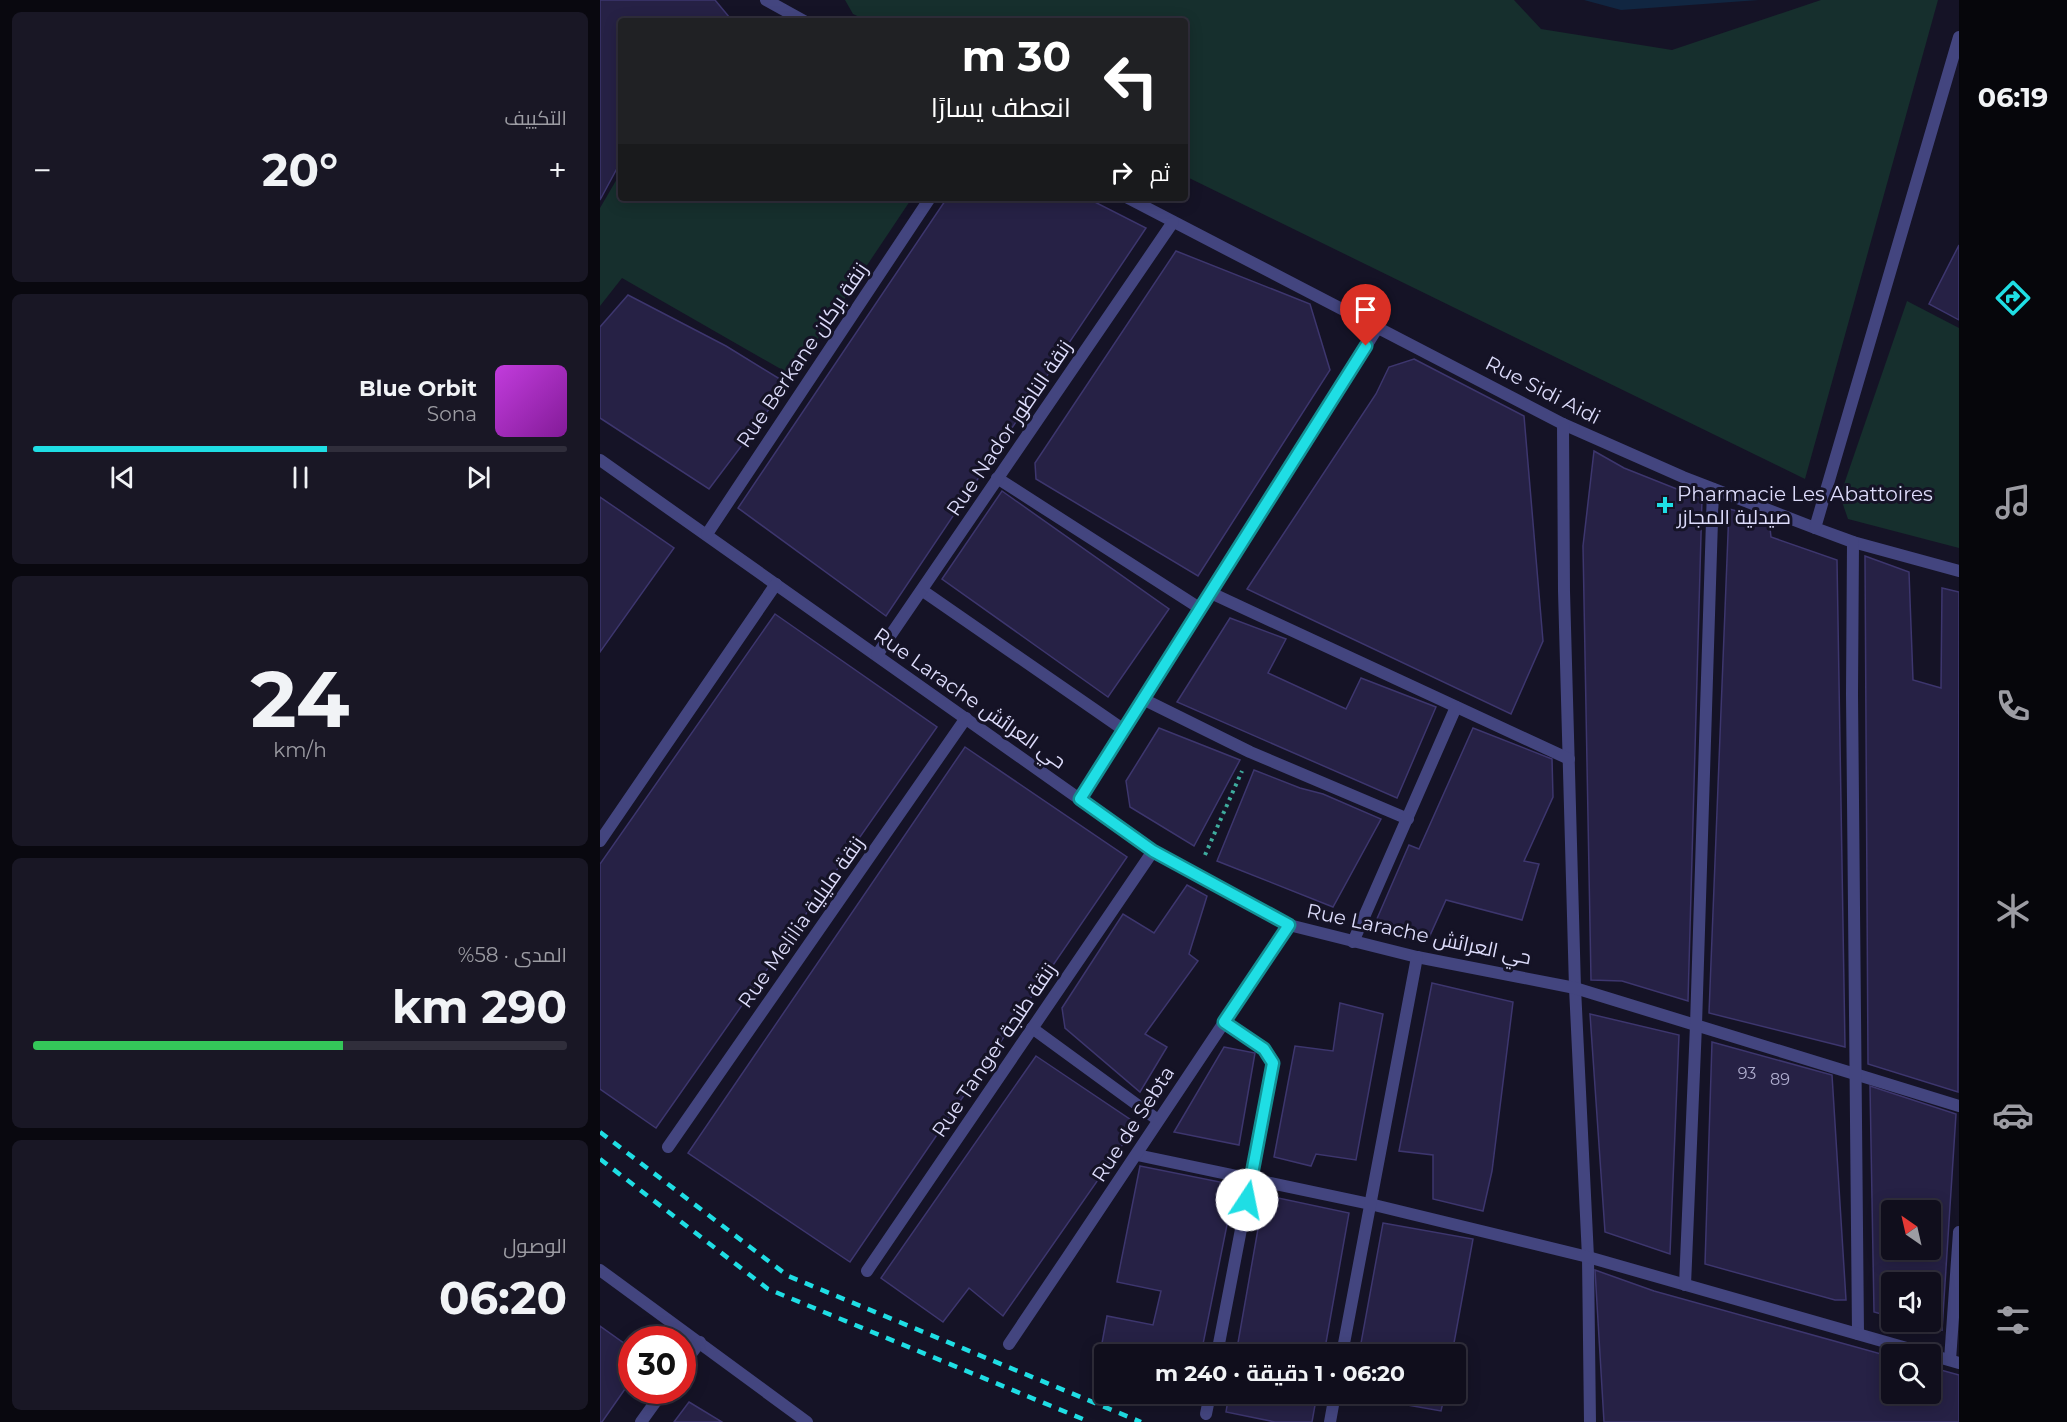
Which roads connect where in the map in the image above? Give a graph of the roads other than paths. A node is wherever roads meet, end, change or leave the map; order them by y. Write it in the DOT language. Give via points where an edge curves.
graph roads {
  1 [pos="766,0"];
  2 [pos="799,18"];
  3 [pos="1959,38"];
  4 [pos="928,201"];
  5 [pos="1134,201"];
  6 [pos="1173,222"];
  7 [pos="1378,327"];
  8 [pos="1563,424"];
  9 [pos="600,460"];
  10 [pos="997,478"];
  11 [pos="1713,489"];
  12 [pos="1815,528"];
  13 [pos="707,534"];
  14 [pos="1853,542"];
  15 [pos="1959,571"];
  16 [pos="776,584"];
  17 [pos="922,591"];
  18 [pos="1211,593"];
  19 [pos="1201,609"];
  20 [pos="877,656"];
  21 [pos="1143,699"];
  22 [pos="1456,707"];
  23 [pos="966,718"];
  24 [pos="1124,730"];
  25 [pos="1569,759"];
  26 [pos="1080,799"];
  27 [pos="1408,819"];
  28 [pos="600,841"];
  29 [pos="1153,851"];
  30 [pos="1289,925"];
  31 [pos="1353,942"];
  32 [pos="1417,957"];
  33 [pos="1575,988"];
  34 [pos="1224,1022"];
  35 [pos="1696,1025"];
  36 [pos="1032,1028"];
  37 [pos="1854,1074"];
  38 [pos="1959,1106"];
  39 [pos="1158,1120"];
  40 [pos="668,1148"];
  41 [pos="1137,1155"];
  42 [pos="1251,1178"];
  43 [pos="1370,1204"];
  44 [pos="1959,1232"];
  45 [pos="1588,1257"];
  46 [pos="600,1270"];
  47 [pos="867,1270"];
  48 [pos="1684,1285"];
  49 [pos="1858,1334"];
  50 [pos="700,1342"];
  51 [pos="1009,1344"];
  52 [pos="1219,1344"];
  53 [pos="1344,1344"];
  54 [pos="696,1347"];
  55 [pos="1954,1361"];
  56 [pos="654,1404"];
  57 [pos="1208,1404"];
  58 [pos="1333,1404"];
  59 [pos="1206,1414"];
  60 [pos="641,1422"];
  61 [pos="807,1422"];
  62 [pos="1330,1422"];
  63 [pos="1590,1422"];
  1 -- 2 [label="street"];
  3 -- 12 [label="street"];
  4 -- 13 [label="street, Rue Berkane زنقة بركان"];
  5 -- 6 [label="street, Rue Sidi Aidi"];
  6 -- 7 [label="street, Rue Sidi Aidi"];
  6 -- 10 [label="street, Rue Nador زنقة الناظور"];
  7 -- 8 [label="street, Rue Sidi Aidi"];
  7 -- 18 [label="street"];
  8 -- 11 [label="street, Rue Sidi Aidi"];
  8 -- 25 [label="street"];
  9 -- 13 [label="street, Rue Larache حي العرائش"];
  10 -- 17 [label="street, Rue Nador زنقة الناظور"];
  10 -- 19 [label="street"];
  11 -- 12 [label="street, Rue Sidi Aidi"];
  11 -- 35 [label="street"];
  12 -- 14 [label="street, Rue Sidi Aidi"];
  13 -- 16 [label="street, Rue Larache حي العرائش"];
  14 -- 15 [label="street, Rue Sidi Aidi"];
  14 -- 37 [label="street"];
  16 -- 20 [label="street, Rue Larache حي العرائش"];
  16 -- 28 [label="street"];
  17 -- 20 [label="street, Rue Nador زنقة الناظور"];
  17 -- 24 [label="street"];
  18 -- 19 [label="street"];
  18 -- 22 [label="street"];
  19 -- 21 [label="street"];
  20 -- 23 [label="street, Rue Larache حي العرائش"];
  21 -- 24 [label="street"];
  21 -- 27 [label="street" via="1250,752"];
  22 -- 25 [label="street"];
  22 -- 27 [label="street"];
  23 -- 26 [label="street, Rue Larache حي العرائش"];
  23 -- 40 [label="street, Rue Melilia زنقة مليلية"];
  24 -- 26 [label="street"];
  25 -- 33 [label="street"];
  26 -- 29 [label="street, Rue Larache حي العرائش"];
  27 -- 31 [label="street"];
  29 -- 30 [label="street, Rue Larache حي العرائش"];
  29 -- 36 [label="street, Rue Tanger زنقة طنجة"];
  30 -- 31 [label="street, Rue Larache حي العرائش"];
  30 -- 34 [label="street, Rue de Sebta"];
  31 -- 32 [label="street, Rue Larache حي العرائش"];
  32 -- 33 [label="street, Rue Larache حي العرائش"];
  32 -- 43 [label="street"];
  33 -- 35 [label="street, Rue Larache حي العرائش"];
  33 -- 45 [label="street"];
  34 -- 39 [label="street, Rue de Sebta"];
  34 -- 42 [label="street" via="1264,1049 1273,1063"];
  35 -- 37 [label="street, Rue Larache حي العرائش"];
  35 -- 48 [label="street"];
  36 -- 39 [label="street"];
  36 -- 47 [label="street, Rue Tanger زنقة طنجة"];
  37 -- 38 [label="street, Rue Larache حي العرائش"];
  37 -- 49 [label="street"];
  39 -- 41 [label="street, Rue de Sebta"];
  41 -- 42 [label="street"];
  41 -- 51 [label="street, Rue de Sebta"];
  42 -- 43 [label="street"];
  42 -- 52 [label="street"];
  43 -- 45 [label="street"];
  43 -- 53 [label="street"];
  44 -- 55 [label="street"];
  45 -- 48 [label="street"];
  45 -- 63 [label="street"];
  46 -- 50 [label="street"];
  48 -- 49 [label="street"];
  49 -- 55 [label="street"];
  50 -- 54 [label="street"];
  50 -- 61 [label="street"];
  56 -- 60 [label="street"];
  57 -- 59 [label="street"];
  58 -- 62 [label="street"];
}
